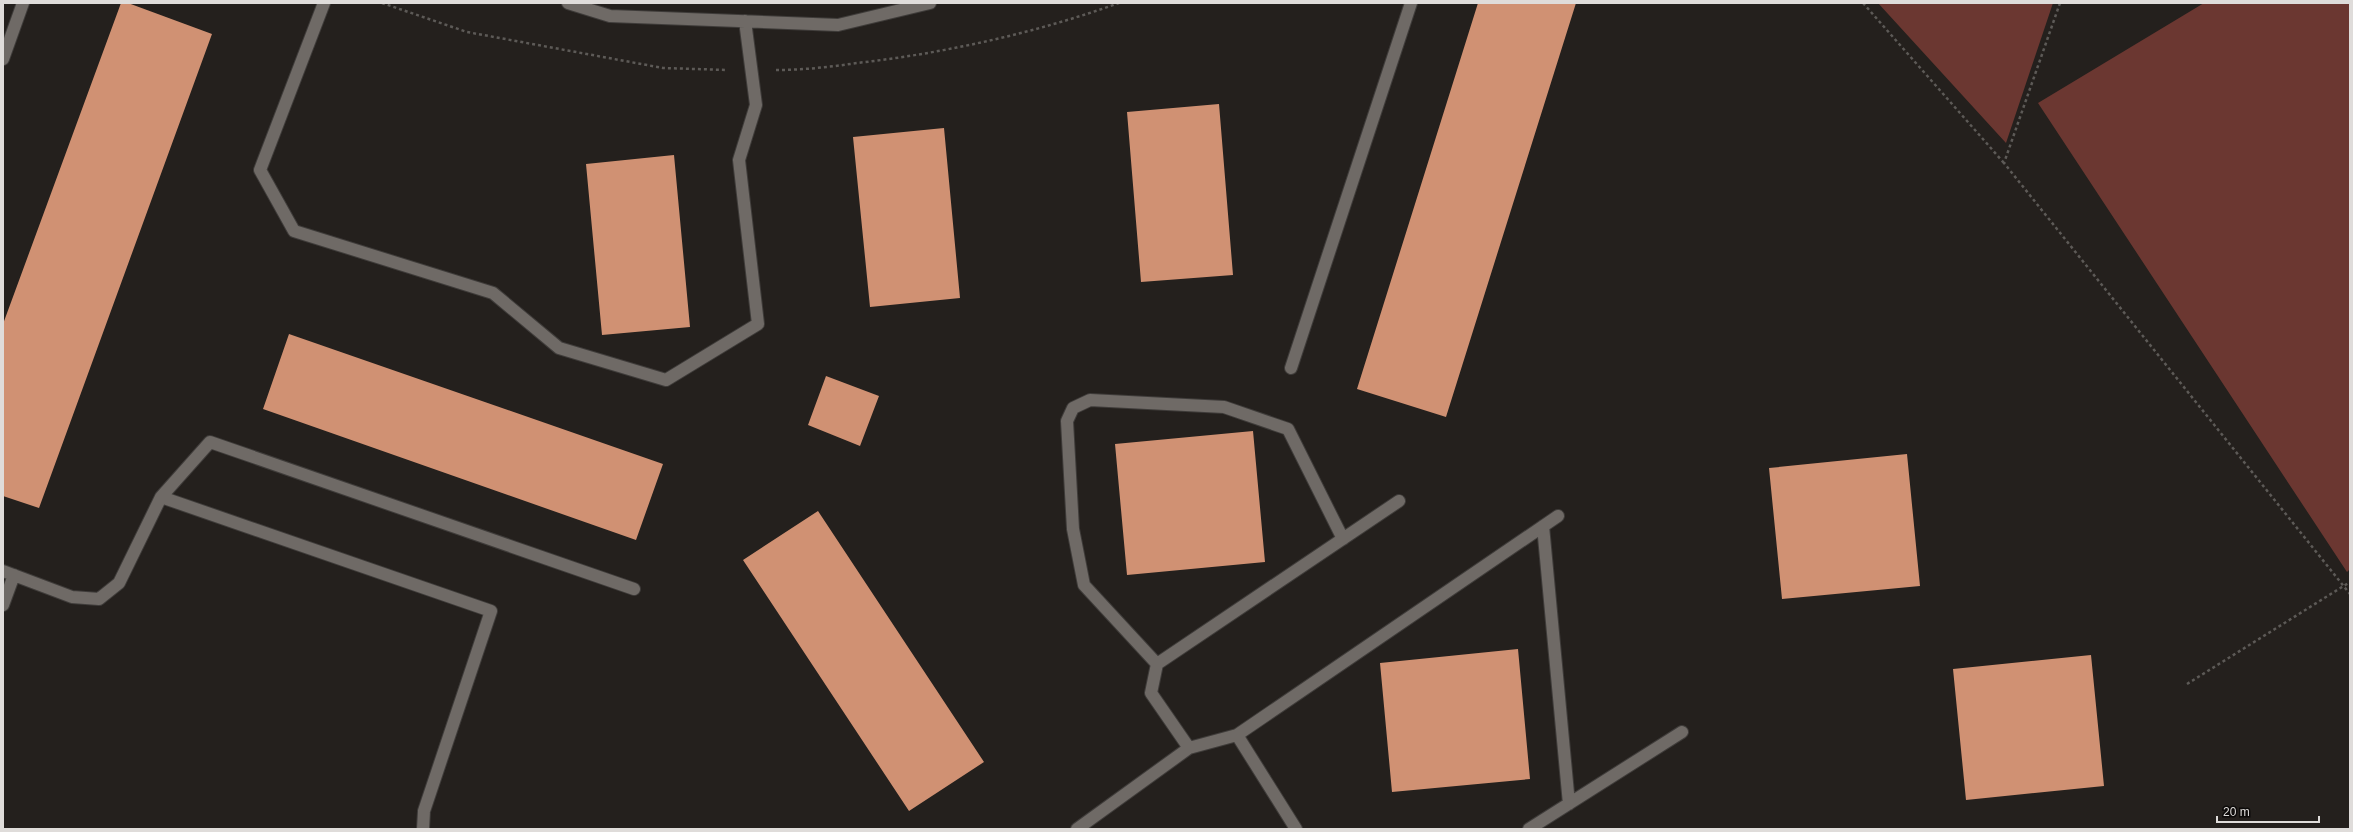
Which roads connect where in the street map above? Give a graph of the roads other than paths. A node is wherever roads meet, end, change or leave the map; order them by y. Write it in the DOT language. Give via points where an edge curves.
graph roads {
  1 [pos="23,3"];
  2 [pos="324,3"];
  3 [pos="568,3"];
  4 [pos="930,3"];
  5 [pos="1411,3"];
  6 [pos="745,21"];
  7 [pos="3,59"];
  8 [pos="1291,368"];
  9 [pos="161,497"];
  10 [pos="1399,501"];
  11 [pos="1558,516"];
  12 [pos="1543,526"];
  13 [pos="1343,539"];
  14 [pos="9,573"];
  15 [pos="634,589"];
  16 [pos="3,605"];
  17 [pos="1157,664"];
  18 [pos="1682,732"];
  19 [pos="1237,735"];
  20 [pos="1189,748"];
  21 [pos="1569,804"];
  22 [pos="1081,828"];
  23 [pos="423,829"];
  24 [pos="1296,829"];
  25 [pos="1529,829"];
  1 -- 7 [label="street"];
  2 -- 6 [label="street" via="260,170 294,231 493,293 560,348 666,380 758,324 739,160 756,105"];
  3 -- 6 [label="street" via="610,16"];
  4 -- 6 [label="street" via="838,25"];
  5 -- 8 [label="street"];
  9 -- 14 [label="street" via="119,583 99,599 72,597"];
  9 -- 15 [label="street" via="210,442"];
  9 -- 23 [label="street" via="491,611 424,811"];
  10 -- 13 [label="street"];
  11 -- 12 [label="street"];
  12 -- 19 [label="street"];
  12 -- 21 [label="street"];
  13 -- 17 [label="street"];
  13 -- 17 [label="street" via="1288,429 1224,407 1090,400 1073,408 1067,421 1073,529 1084,585"];
  14 -- 16 [label="street"];
  17 -- 20 [label="street" via="1151,693"];
  18 -- 21 [label="street"];
  19 -- 20 [label="street"];
  19 -- 24 [label="street"];
  20 -- 22 [label="street"];
  21 -- 25 [label="street"];
}
